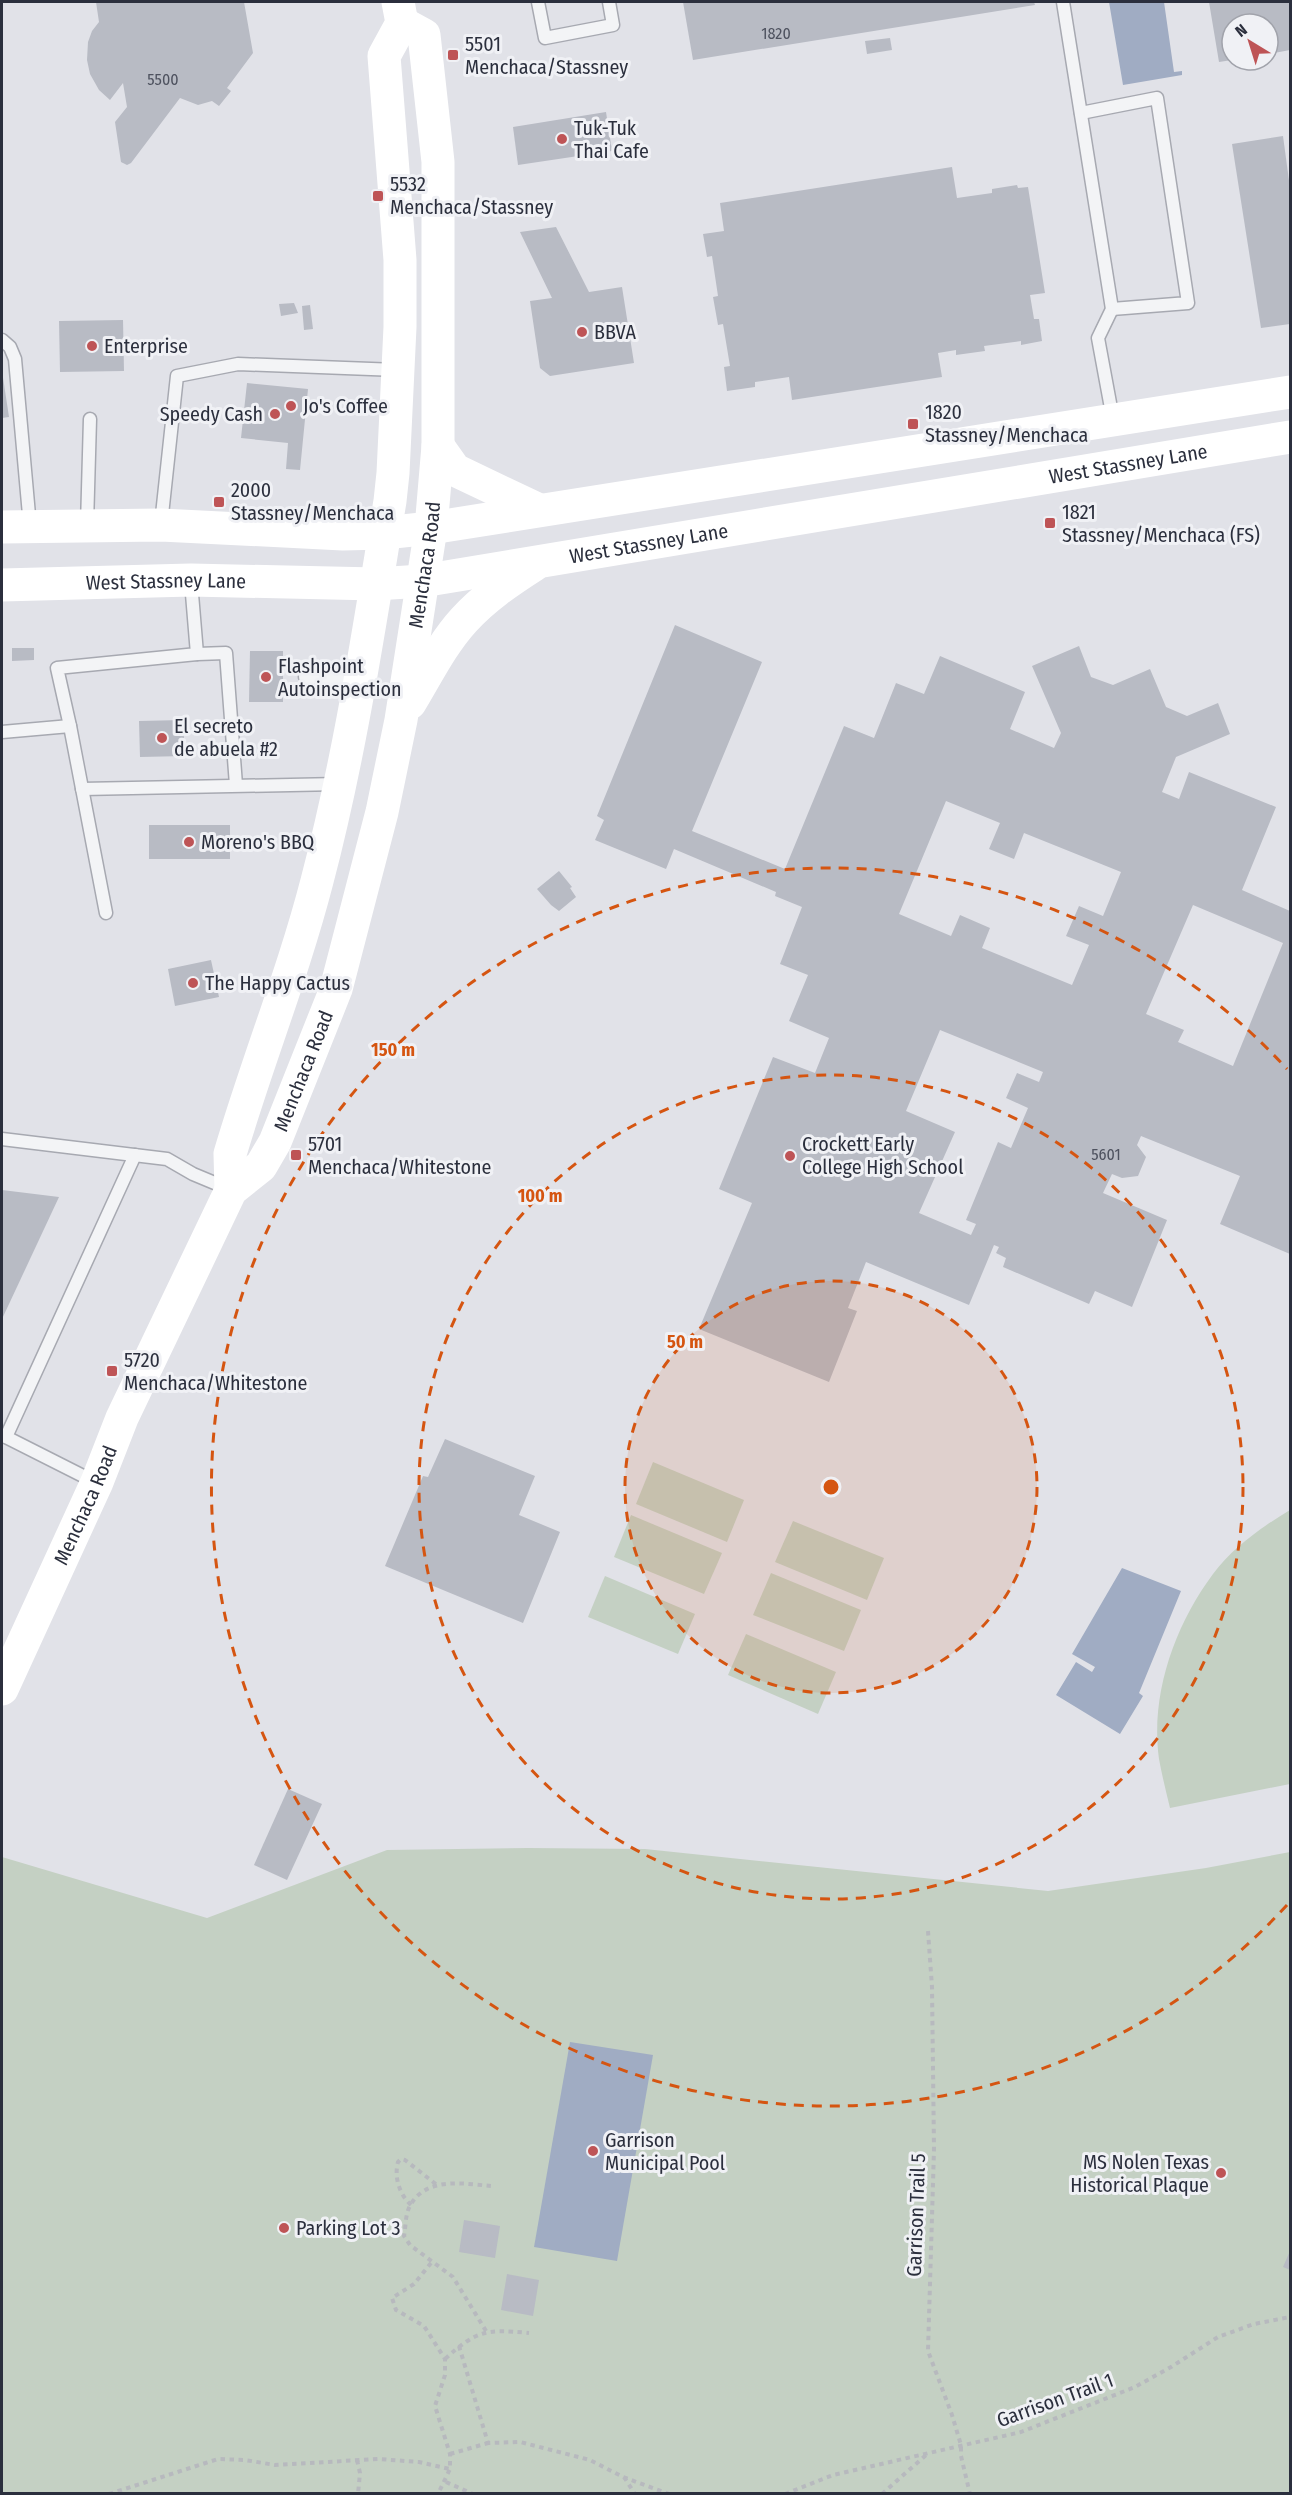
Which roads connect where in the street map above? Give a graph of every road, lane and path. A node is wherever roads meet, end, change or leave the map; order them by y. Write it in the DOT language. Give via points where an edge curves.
graph roads {
  1 [pos="538,2"];
  2 [pos="609,2"];
  3 [pos="1063,2"];
  4 [pos="400,12"];
  5 [pos="1081,113"];
  6 [pos="1112,309"];
  7 [pos="2,340"];
  8 [pos="398,370"];
  9 [pos="1290,392"];
  10 [pos="90,418"];
  11 [pos="1113,421"];
  12 [pos="1290,437"];
  13 [pos="438,446"];
  14 [pos="1108,466"];
  15 [pos="539,510"];
  16 [pos="161,525"];
  17 [pos="87,526"];
  18 [pos="16,527"];
  19 [pos="431,528"];
  20 [pos="384,533"];
  21 [pos="540,560"];
  22 [pos="191,580"];
  23 [pos="422,581"];
  24 [pos="376,584"];
  25 [pos="2,585"];
  26 [pos="197,654"];
  27 [pos="305,677"];
  28 [pos="360,680"];
  29 [pos="401,720"];
  30 [pos="70,726"];
  31 [pos="2,732"];
  32 [pos="341,784"];
  33 [pos="236,785"];
  34 [pos="82,789"];
  35 [pos="106,913"];
  36 [pos="2,1139"];
  37 [pos="135,1155"];
  38 [pos="231,1190"];
  39 [pos="4,1436"];
  40 [pos="97,1482"];
  41 [pos="2,1689"];
  42 [pos="928,1931"];
  43 [pos="437,2185"];
  44 [pos="492,2186"];
  45 [pos="411,2205"];
  46 [pos="431,2263"];
  47 [pos="1290,2317"];
  48 [pos="486,2331"];
  49 [pos="529,2333"];
  50 [pos="459,2346"];
  51 [pos="445,2359"];
  52 [pos="488,2443"];
  53 [pos="961,2445"];
  54 [pos="450,2454"];
  55 [pos="926,2454"];
  56 [pos="357,2460"];
  57 [pos="450,2469"];
  58 [pos="623,2477"];
  59 [pos="446,2482"];
  60 [pos="110,2493"];
  61 [pos="358,2493"];
  62 [pos="438,2493"];
  63 [pos="470,2493"];
  64 [pos="635,2493"];
  65 [pos="669,2493"];
  66 [pos="785,2493"];
  67 [pos="882,2493"];
  68 [pos="970,2493"];
  1 -- 2 [label="lane" via="544,38 613,25"];
  3 -- 5 [label="lane"];
  4 -- 8 [label="main road, Menchaca Road" via="384,56 400,260"];
  4 -- 13 [label="main road, Menchaca Road" via="424,35 438,162"];
  5 -- 6 [label="lane"];
  5 -- 6 [label="lane" via="1157,98 1188,303"];
  6 -- 11 [label="lane" via="1098,338"];
  7 -- 18 [label="lane" via="15,359"];
  8 -- 16 [label="lane" via="238,364 177,376"];
  8 -- 20 [label="main road, Menchaca Road" via="393,473"];
  9 -- 11 [label="main road"];
  10 -- 17 [label="lane"];
  11 -- 14 [label="main road"];
  11 -- 15 [label="main road"];
  12 -- 14 [label="main road, West Stassney Lane"];
  13 -- 15 [label="main road" via="455,470"];
  13 -- 19 [label="main road, Menchaca Road"];
  14 -- 21 [label="main road, West Stassney Lane"];
  15 -- 19 [label="main road"];
  16 -- 17 [label="main road"];
  16 -- 20 [label="main road"];
  17 -- 18 [label="main road"];
  19 -- 20 [label="main road"];
  19 -- 23 [label="main road, Menchaca Road"];
  20 -- 24 [label="main road, Menchaca Road"];
  21 -- 23 [label="main road, West Stassney Lane"];
  21 -- 29 [label="main road" via="500,587 465,619 433,663"];
  22 -- 24 [label="main road, West Stassney Lane"];
  22 -- 25 [label="main road, West Stassney Lane"];
  22 -- 26 [label="lane"];
  23 -- 24 [label="main road, West Stassney Lane"];
  23 -- 29 [label="main road, Menchaca Road"];
  24 -- 28 [label="main road, Menchaca Road"];
  26 -- 30 [label="lane" via="57,668"];
  26 -- 33 [label="lane" via="226,653"];
  27 -- 28 [label="lane"];
  28 -- 32 [label="main road, Menchaca Road"];
  29 -- 38 [label="main road, Menchaca Road" via="336,989 275,1142 261,1166"];
  30 -- 31 [label="lane"];
  30 -- 34 [label="lane"];
  32 -- 33 [label="lane"];
  32 -- 38 [label="main road, Menchaca Road" via="301,940 230,1154"];
  33 -- 34 [label="lane"];
  34 -- 35 [label="lane"];
  36 -- 37 [label="lane"];
  37 -- 38 [label="lane" via="167,1159"];
  37 -- 39 [label="lane"];
  38 -- 40 [label="main road, Menchaca Road" via="122,1418"];
  39 -- 40 [label="lane"];
  40 -- 41 [label="main road, Menchaca Road"];
  42 -- 53 [label="path, Garrison Trail 5" via="934,2149 928,2351"];
  43 -- 44 [label="path"];
  43 -- 45 [label="path"];
  43 -- 45 [label="path" via="401,2159 396,2176 401,2193"];
  45 -- 46 [label="path" via="404,2236"];
  46 -- 48 [label="path" via="453,2277"];
  46 -- 51 [label="path" via="414,2284 392,2298 396,2310 424,2326"];
  47 -- 53 [label="path, Garrison Trail 1" via="1218,2337 1135,2387 1021,2433"];
  48 -- 49 [label="path"];
  48 -- 50 [label="path"];
  50 -- 51 [label="path"];
  50 -- 52 [label="path"];
  51 -- 54 [label="path" via="445,2375 435,2406"];
  52 -- 54 [label="path"];
  52 -- 58 [label="path" via="520,2442 590,2460"];
  53 -- 55 [label="path, Garrison Trail 1"];
  53 -- 68 [label="path, Garrison Trail 5"];
  54 -- 57 [label="path"];
  55 -- 66 [label="path, Garrison Trail 1" via="833,2475"];
  55 -- 67 [label="path"];
  56 -- 57 [label="path" via="378,2458"];
  56 -- 60 [label="path" via="276,2465 218,2459"];
  56 -- 61 [label="path"];
  57 -- 59 [label="path"];
  58 -- 64 [label="path"];
  58 -- 65 [label="path"];
  59 -- 62 [label="path"];
  59 -- 63 [label="path"];
}
